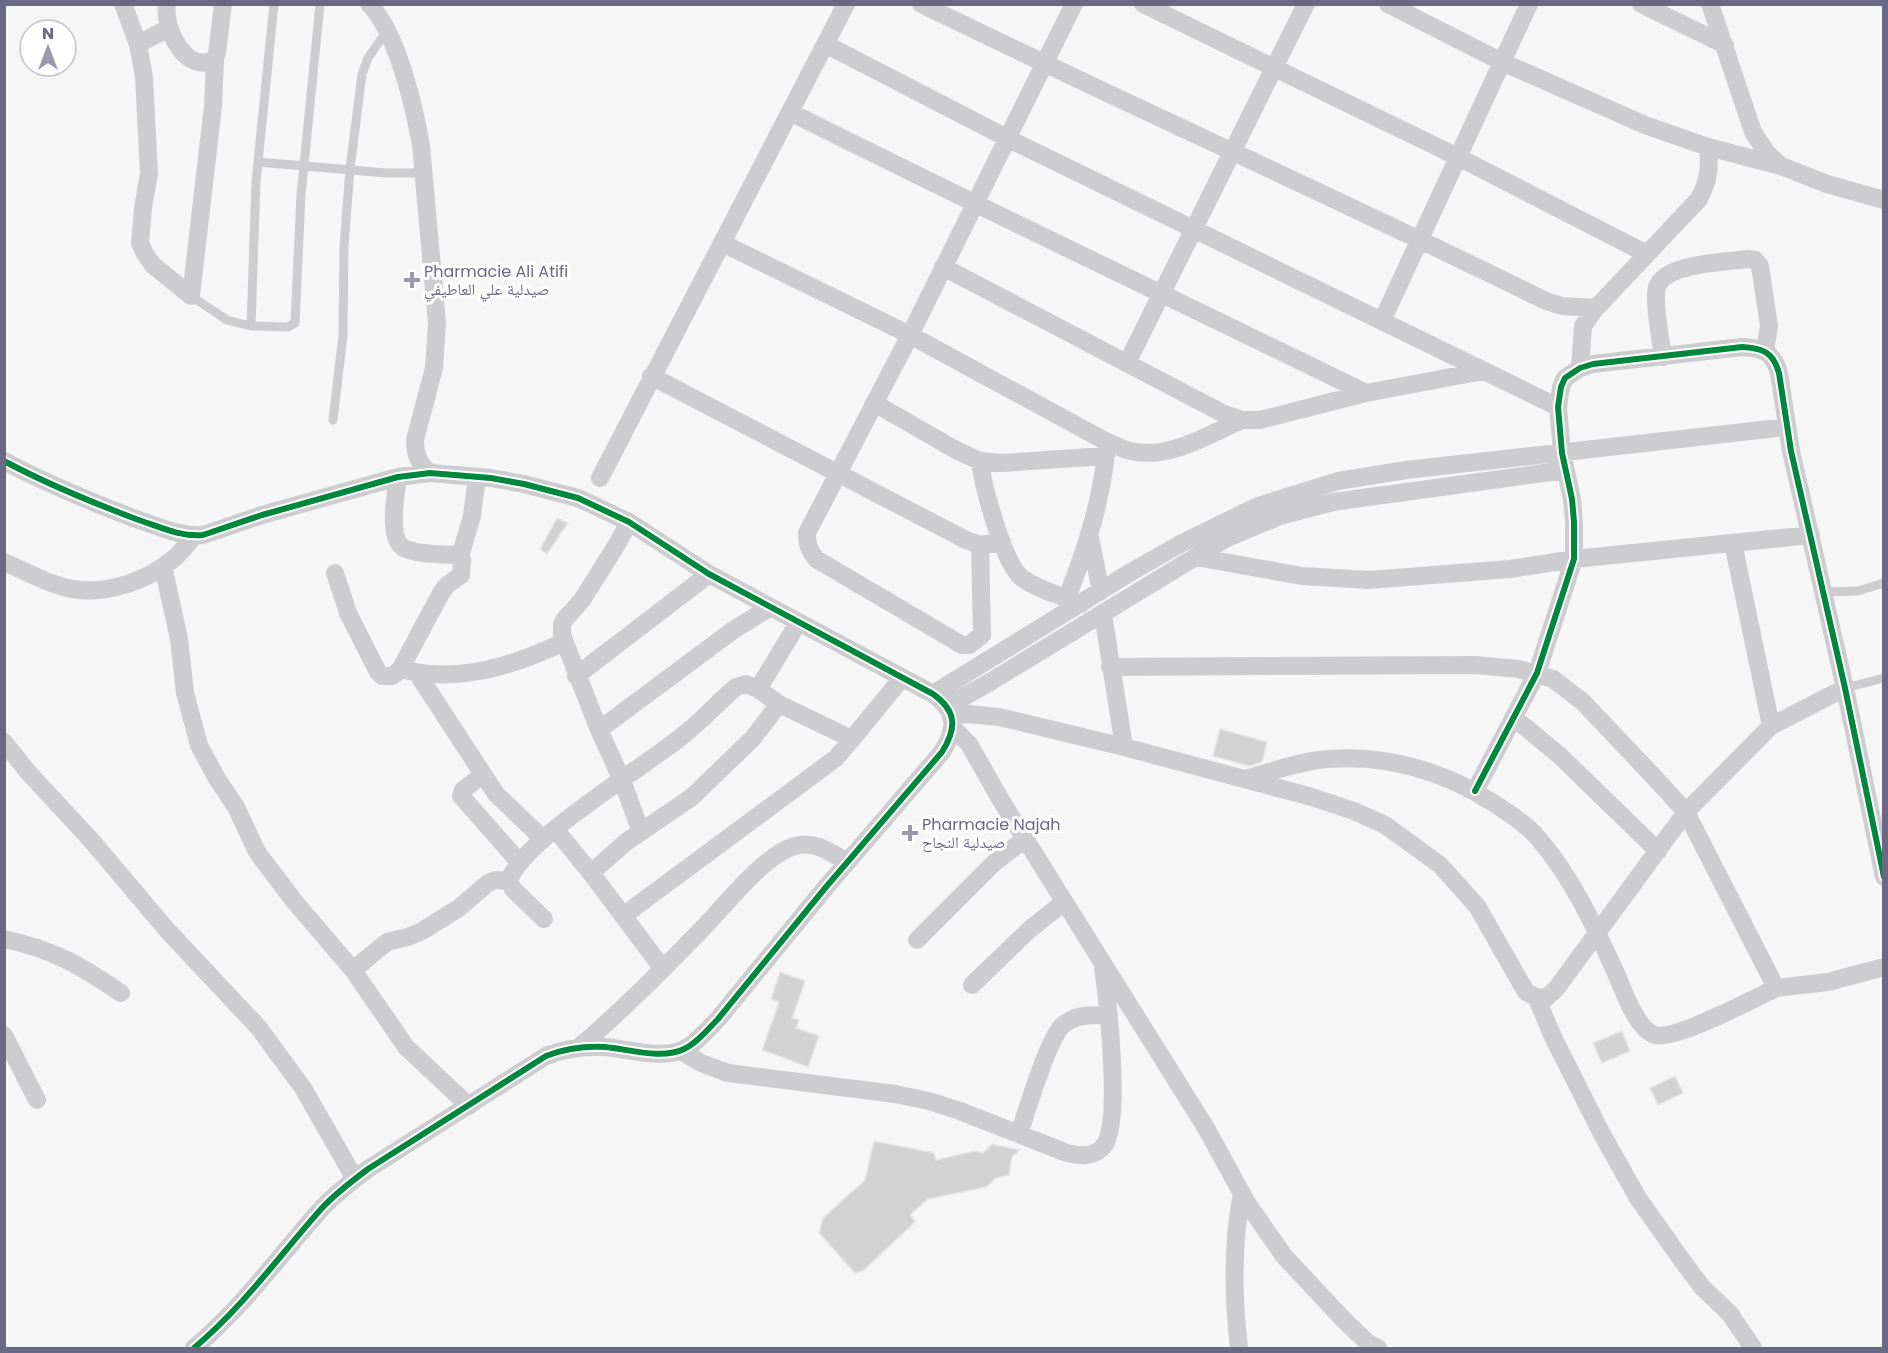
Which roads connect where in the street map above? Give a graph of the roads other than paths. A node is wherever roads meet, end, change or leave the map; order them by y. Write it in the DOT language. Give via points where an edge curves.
graph roads {
  1 [pos="123,4"];
  2 [pos="167,4"];
  3 [pos="223,4"];
  4 [pos="274,4"];
  5 [pos="320,4"];
  6 [pos="369,4"];
  7 [pos="846,4"];
  8 [pos="921,4"];
  9 [pos="1074,4"];
  10 [pos="1143,4"];
  11 [pos="1306,4"];
  12 [pos="1388,4"];
  13 [pos="1529,4"];
  14 [pos="1641,4"];
  15 [pos="1710,4"];
  16 [pos="169,28"];
  17 [pos="386,32"];
  18 [pos="138,44"];
  19 [pos="825,44"];
  20 [pos="1725,45"];
  21 [pos="215,59"];
  22 [pos="1502,62"];
  23 [pos="1044,64"];
  24 [pos="1275,68"];
  25 [pos="790,112"];
  26 [pos="1007,138"];
  27 [pos="1708,147"];
  28 [pos="1232,150"];
  29 [pos="1458,158"];
  30 [pos="258,162"];
  31 [pos="304,166"];
  32 [pos="1781,166"];
  33 [pos="350,169"];
  34 [pos="424,173"];
  35 [pos="1884,200"];
  36 [pos="974,205"];
  37 [pos="1194,230"];
  38 [pos="1420,239"];
  39 [pos="722,243"];
  40 [pos="1647,254"];
  41 [pos="943,267"];
  42 [pos="1162,293"];
  43 [pos="191,296"];
  44 [pos="1596,308"];
  45 [pos="1382,321"];
  46 [pos="251,326"];
  47 [pos="909,335"];
  48 [pos="1765,351"];
  49 [pos="1663,357"];
  50 [pos="1127,363"];
  51 [pos="1580,368"];
  52 [pos="1483,370"];
  53 [pos="651,376"];
  54 [pos="1366,393"];
  55 [pos="874,403"];
  56 [pos="1558,407"];
  57 [pos="333,420"];
  58 [pos="1242,420"];
  59 [pos="1787,428"];
  60 [pos="1107,449"];
  61 [pos="4,461"];
  62 [pos="980,461"];
  63 [pos="1564,462"];
  64 [pos="430,472"];
  65 [pos="837,472"];
  66 [pos="398,477"];
  67 [pos="477,477"];
  68 [pos="600,478"];
  69 [pos="629,522"];
  70 [pos="1811,535"];
  71 [pos="194,536"];
  72 [pos="1090,538"];
  73 [pos="1002,542"];
  74 [pos="1733,543"];
  75 [pos="980,545"];
  76 [pos="459,554"];
  77 [pos="1196,557"];
  78 [pos="1574,559"];
  79 [pos="4,562"];
  80 [pos="164,566"];
  81 [pos="335,573"];
  82 [pos="709,574"];
  83 [pos="1884,583"];
  84 [pos="1101,591"];
  85 [pos="1824,592"];
  86 [pos="1074,601"];
  87 [pos="769,608"];
  88 [pos="1103,614"];
  89 [pos="798,623"];
  90 [pos="564,642"];
  91 [pos="1110,667"];
  92 [pos="408,671"];
  93 [pos="1537,673"];
  94 [pos="576,676"];
  95 [pos="902,678"];
  96 [pos="1884,678"];
  97 [pos="758,688"];
  98 [pos="1845,688"];
  99 [pos="779,704"];
  100 [pos="946,711"];
  101 [pos="1514,717"];
  102 [pos="1771,726"];
  103 [pos="599,730"];
  104 [pos="852,739"];
  105 [pos="4,742"];
  106 [pos="1124,747"];
  107 [pos="482,775"];
  108 [pos="1247,778"];
  109 [pos="622,780"];
  110 [pos="1475,791"];
  111 [pos="1686,812"];
  112 [pos="641,832"];
  113 [pos="549,834"];
  114 [pos="1025,838"];
  115 [pos="1658,851"];
  116 [pos="847,862"];
  117 [pos="520,863"];
  118 [pos="591,873"];
  119 [pos="1884,877"];
  120 [pos="509,881"];
  121 [pos="1064,902"];
  122 [pos="623,916"];
  123 [pos="544,919"];
  124 [pos="1598,933"];
  125 [pos="4,939"];
  126 [pos="917,940"];
  127 [pos="1103,963"];
  128 [pos="1884,967"];
  129 [pos="663,969"];
  130 [pos="353,970"];
  131 [pos="972,985"];
  132 [pos="1776,987"];
  133 [pos="121,993"];
  134 [pos="1536,997"];
  135 [pos="1108,1015"];
  136 [pos="4,1035"];
  137 [pos="578,1048"];
  138 [pos="681,1051"];
  139 [pos="37,1100"];
  140 [pos="469,1106"];
  141 [pos="1019,1134"];
  142 [pos="355,1179"];
  143 [pos="1242,1193"];
  144 [pos="194,1348"];
  145 [pos="1239,1348"];
  146 [pos="1378,1348"];
  147 [pos="1753,1348"];
  1 -- 18 [label="street"];
  2 -- 16 [label="street"];
  3 -- 21 [label="street"];
  4 -- 30 [label="lane"];
  5 -- 31 [label="lane"];
  6 -- 17 [label="street"];
  7 -- 19 [label="street"];
  8 -- 23 [label="street"];
  9 -- 23 [label="street"];
  10 -- 24 [label="street"];
  11 -- 24 [label="street"];
  12 -- 22 [label="street"];
  13 -- 22 [label="street"];
  14 -- 20 [label="street"];
  15 -- 20 [label="street"];
  16 -- 18 [label="street"];
  16 -- 21 [label="street" via="190,59 206,63"];
  17 -- 33 [label="lane" via="362,74"];
  17 -- 34 [label="street" via="416,118"];
  18 -- 43 [label="street" via="144,77 149,174 140,243 153,265"];
  19 -- 25 [label="street"];
  19 -- 26 [label="street"];
  20 -- 32 [label="street" via="1755,139"];
  21 -- 43 [label="street"];
  22 -- 27 [label="street" via="1645,125"];
  22 -- 29 [label="street"];
  23 -- 26 [label="street"];
  23 -- 28 [label="street"];
  24 -- 28 [label="street"];
  24 -- 29 [label="street"];
  25 -- 36 [label="street"];
  25 -- 39 [label="street"];
  26 -- 36 [label="street"];
  26 -- 37 [label="street"];
  27 -- 32 [label="street"];
  27 -- 40 [label="street" via="1708,182 1699,199"];
  28 -- 37 [label="street"];
  28 -- 38 [label="street"];
  29 -- 38 [label="street"];
  29 -- 40 [label="street"];
  30 -- 31 [label="lane"];
  30 -- 46 [label="lane"];
  31 -- 33 [label="lane"];
  31 -- 46 [label="lane" via="296,321 288,327"];
  32 -- 35 [label="street"];
  33 -- 34 [label="lane"];
  33 -- 57 [label="lane" via="343,335"];
  34 -- 64 [label="street" via="437,323 434,368 415,450"];
  36 -- 41 [label="street"];
  36 -- 42 [label="street"];
  37 -- 42 [label="street"];
  37 -- 45 [label="street"];
  38 -- 44 [label="street" via="1545,301"];
  38 -- 45 [label="street"];
  39 -- 47 [label="street"];
  39 -- 53 [label="street"];
  40 -- 44 [label="street"];
  41 -- 47 [label="street"];
  41 -- 50 [label="street"];
  42 -- 50 [label="street"];
  42 -- 54 [label="street"];
  43 -- 46 [label="lane" via="227,320"];
  44 -- 51 [label="street" via="1583,326"];
  45 -- 52 [label="street"];
  47 -- 55 [label="street"];
  47 -- 60 [label="street"];
  48 -- 49 [label="street" via="1742,347"];
  48 -- 49 [label="street" via="1769,326 1760,266 1748,259 1680,268 1657,286"];
  48 -- 59 [label="street" via="1776,362"];
  49 -- 51 [label="street"];
  50 -- 58 [label="street"];
  51 -- 56 [label="street" via="1565,378"];
  52 -- 54 [label="street"];
  52 -- 56 [label="street"];
  53 -- 65 [label="street"];
  53 -- 68 [label="street"];
  54 -- 58 [label="street" via="1260,420"];
  55 -- 62 [label="street"];
  55 -- 65 [label="street"];
  56 -- 63 [label="street"];
  58 -- 60 [label="street" via="1163,452"];
  59 -- 63 [label="street"];
  59 -- 70 [label="street"];
  60 -- 62 [label="street" via="1002,463"];
  60 -- 72 [label="street"];
  61 -- 71 [label="street" via="93,503 178,534"];
  62 -- 73 [label="street"];
  63 -- 77 [label="street" via="1323,504 1251,528"];
  63 -- 78 [label="street" via="1574,522"];
  63 -- 84 [label="street" via="1361,476 1310,488 1258,506 1182,543"];
  64 -- 66 [label="street"];
  64 -- 67 [label="street"];
  65 -- 75 [label="street"];
  65 -- 75 [label="street" via="807,533 810,551 962,645 969,645 982,635"];
  66 -- 71 [label="street"];
  66 -- 76 [label="street" via="394,533 400,545 413,551"];
  67 -- 69 [label="street" via="551,490"];
  67 -- 76 [label="street" via="472,516 464,549"];
  69 -- 82 [label="street"];
  69 -- 90 [label="street" via="582,600 565,619"];
  70 -- 74 [label="street"];
  70 -- 85 [label="street"];
  71 -- 80 [label="street"];
  72 -- 84 [label="street"];
  72 -- 86 [label="street"];
  73 -- 75 [label="street"];
  73 -- 86 [label="street" via="1011,565 1022,578"];
  74 -- 78 [label="street"];
  74 -- 102 [label="street"];
  76 -- 92 [label="street" via="461,575 441,593"];
  77 -- 78 [label="street" via="1341,580 1510,568"];
  77 -- 88 [label="street"];
  78 -- 93 [label="street"];
  79 -- 80 [label="street" via="73,589 104,590"];
  80 -- 130 [label="street" via="185,693 199,745 265,866"];
  81 -- 92 [label="street" via="348,613 378,672 392,676"];
  82 -- 87 [label="street"];
  82 -- 94 [label="street"];
  83 -- 85 [label="lane" via="1858,591"];
  84 -- 86 [label="street"];
  85 -- 98 [label="street"];
  86 -- 100 [label="street"];
  87 -- 89 [label="street"];
  87 -- 103 [label="street"];
  88 -- 91 [label="street"];
  88 -- 100 [label="street"];
  89 -- 95 [label="street"];
  89 -- 97 [label="street"];
  90 -- 92 [label="street" via="515,663 472,673"];
  90 -- 94 [label="street"];
  91 -- 93 [label="street" via="1475,664"];
  91 -- 106 [label="street"];
  92 -- 107 [label="street"];
  93 -- 101 [label="street"];
  93 -- 111 [label="street" via="1553,679 1583,702"];
  94 -- 103 [label="street"];
  95 -- 100 [label="street"];
  95 -- 104 [label="street"];
  96 -- 98 [label="lane"];
  97 -- 99 [label="street"];
  97 -- 109 [label="street" via="746,684 736,687 682,737"];
  98 -- 102 [label="street"];
  98 -- 119 [label="street"];
  99 -- 104 [label="street"];
  99 -- 112 [label="street" via="753,738 717,774 692,797"];
  100 -- 106 [label="street" via="999,717"];
  100 -- 114 [label="street"];
  100 -- 116 [label="street" via="952,734 942,752"];
  101 -- 110 [label="street"];
  101 -- 115 [label="street"];
  102 -- 111 [label="street"];
  103 -- 109 [label="street"];
  104 -- 122 [label="street" via="836,758"];
  105 -- 142 [label="street" via="167,930 259,1028 303,1088"];
  106 -- 108 [label="street"];
  107 -- 113 [label="street" via="504,804"];
  107 -- 117 [label="street" via="460,796"];
  108 -- 110 [label="street" via="1327,759 1361,759 1442,775"];
  108 -- 134 [label="street" via="1354,811 1416,845 1440,865 1476,906 1526,992"];
  109 -- 112 [label="street"];
  109 -- 113 [label="street"];
  110 -- 124 [label="street" via="1538,837 1571,884"];
  111 -- 115 [label="street"];
  111 -- 132 [label="street"];
  112 -- 118 [label="street"];
  113 -- 117 [label="street"];
  113 -- 118 [label="street"];
  114 -- 121 [label="street"];
  114 -- 126 [label="street" via="994,863"];
  115 -- 124 [label="street"];
  116 -- 129 [label="street" via="815,845 792,847 763,866"];
  116 -- 138 [label="street" via="718,1019"];
  117 -- 120 [label="street"];
  118 -- 122 [label="street"];
  120 -- 123 [label="street"];
  120 -- 130 [label="street" via="491,881 459,908 411,936 387,942"];
  121 -- 127 [label="street"];
  121 -- 131 [label="street"];
  122 -- 129 [label="street"];
  124 -- 132 [label="street" via="1640,1024 1655,1035 1685,1029"];
  124 -- 134 [label="street" via="1552,994"];
  125 -- 133 [label="street" via="67,958"];
  127 -- 135 [label="street"];
  127 -- 143 [label="street"];
  128 -- 132 [label="street" via="1828,982"];
  129 -- 137 [label="street"];
  130 -- 140 [label="street" via="406,1047"];
  134 -- 147 [label="street" via="1554,1040 1638,1198 1702,1287 1730,1314"];
  135 -- 141 [label="street" via="1078,1017 1060,1029"];
  135 -- 141 [label="street" via="1112,1109 1104,1145 1097,1152 1079,1156"];
  136 -- 139 [label="street"];
  137 -- 138 [label="street"];
  137 -- 140 [label="street" via="546,1056"];
  138 -- 141 [label="street" via="701,1064 728,1073 895,1094 960,1111"];
  140 -- 142 [label="street"];
  142 -- 144 [label="street" via="323,1206 260,1281"];
  143 -- 145 [label="street" via="1234,1273"];
  143 -- 146 [label="street" via="1284,1256 1368,1343"];
}
